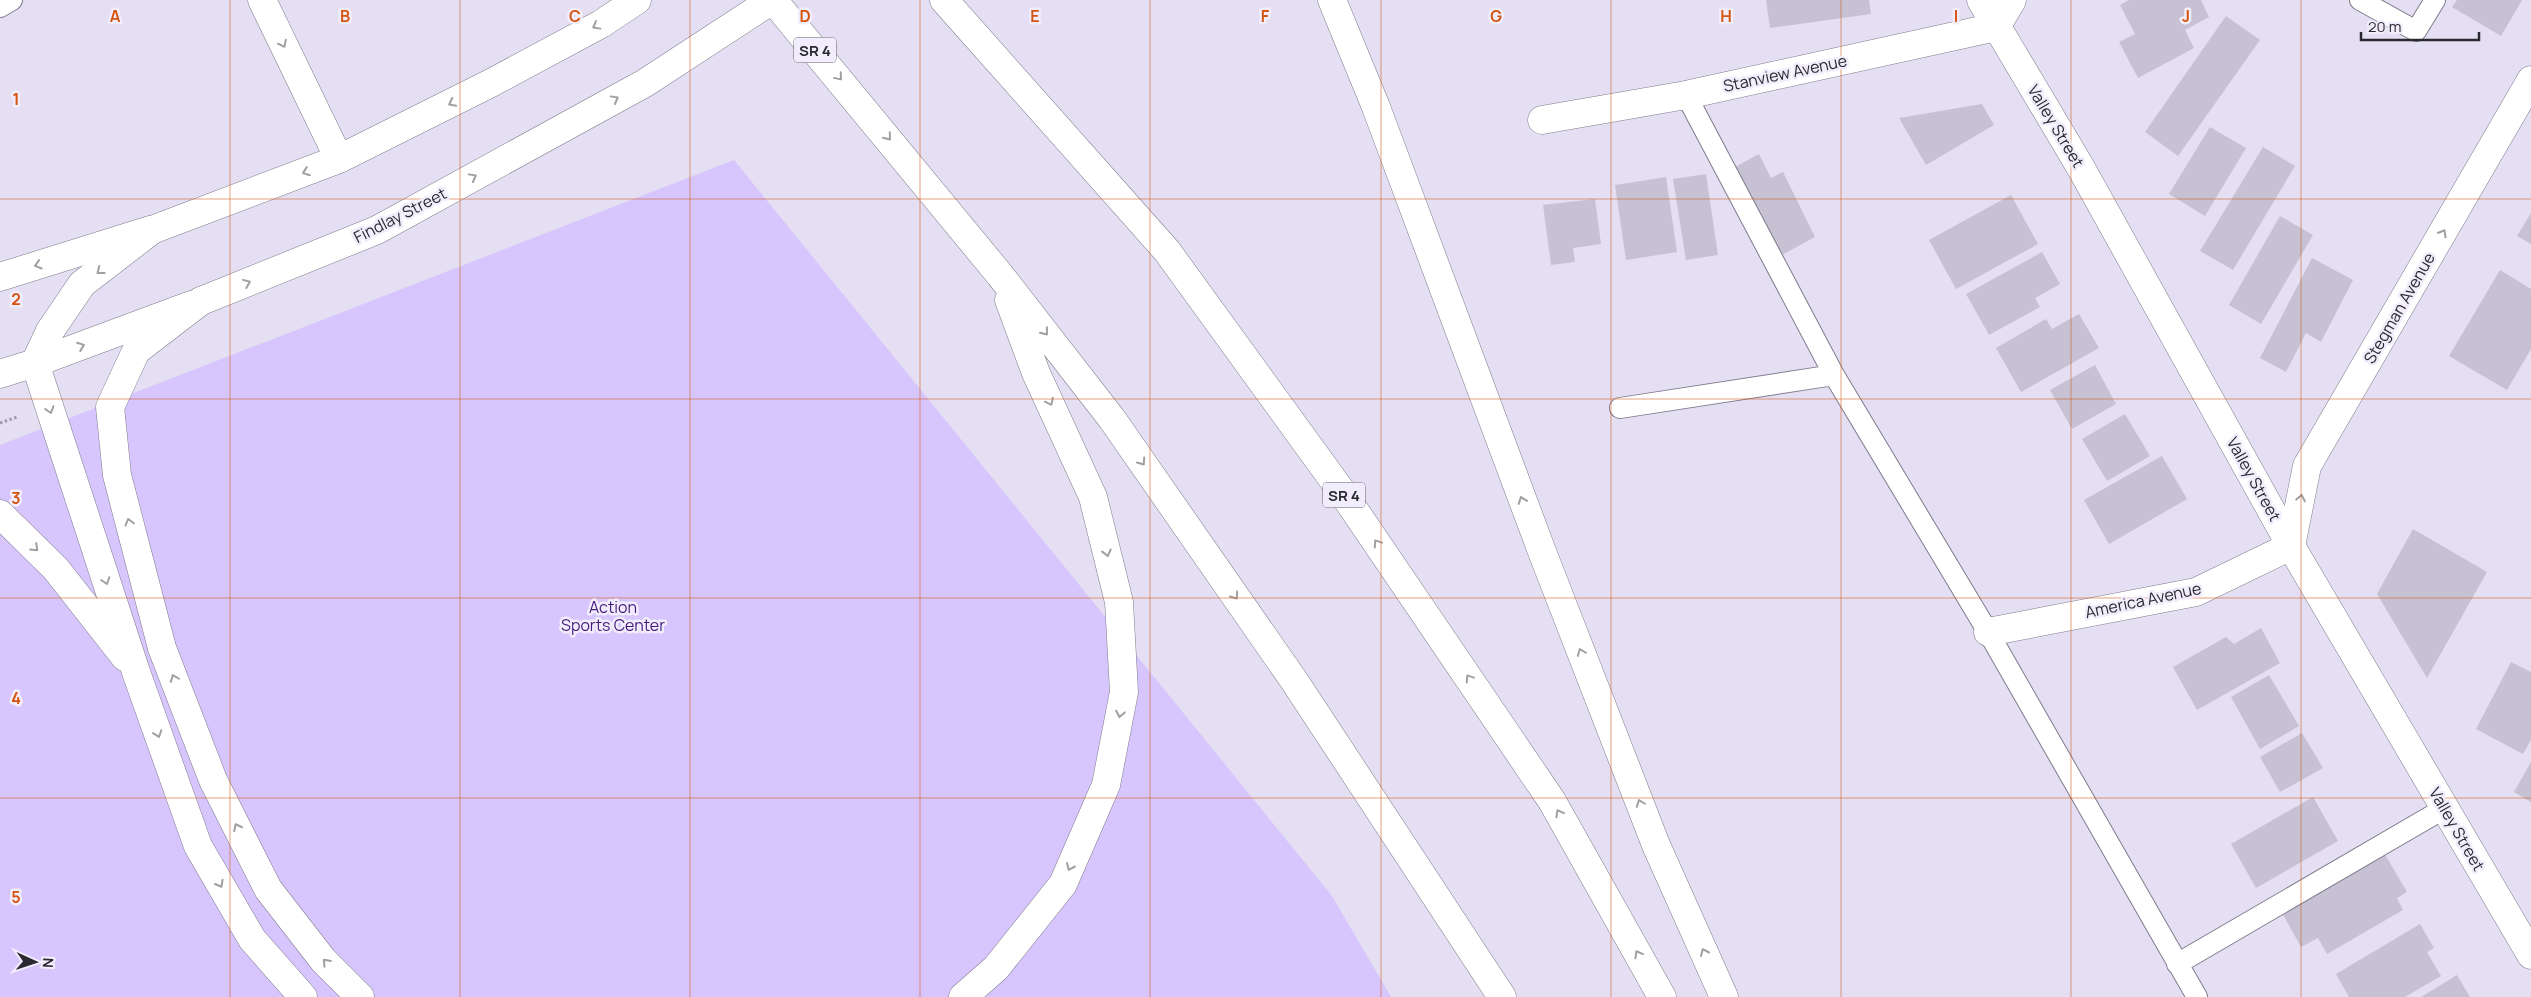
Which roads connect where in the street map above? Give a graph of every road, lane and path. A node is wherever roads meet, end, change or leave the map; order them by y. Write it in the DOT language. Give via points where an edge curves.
graph roads {
  1 [pos="12,0"];
  2 [pos="262,0"];
  3 [pos="637,0"];
  4 [pos="773,0"];
  5 [pos="944,0"];
  6 [pos="1981,0"];
  7 [pos="2012,0"];
  8 [pos="2360,0"];
  9 [pos="2435,0"];
  10 [pos="1333,3"];
  11 [pos="0,7"];
  12 [pos="1996,27"];
  13 [pos="2531,80"];
  14 [pos="1686,95"];
  15 [pos="1542,120"];
  16 [pos="339,160"];
  17 [pos="152,230"];
  18 [pos="1000,275"];
  19 [pos="0,277"];
  20 [pos="202,301"];
  21 [pos="35,363"];
  22 [pos="0,374"];
  23 [pos="1834,375"];
  24 [pos="1620,408"];
  25 [pos="0,514"];
  26 [pos="2291,546"];
  27 [pos="1988,632"];
  28 [pos="136,672"];
  29 [pos="2445,808"];
  30 [pos="2531,955"];
  31 [pos="2177,964"];
  32 [pos="303,997"];
  33 [pos="360,997"];
  34 [pos="963,997"];
  35 [pos="1502,997"];
  36 [pos="1662,997"];
  37 [pos="1724,997"];
  38 [pos="2197,997"];
  1 -- 11 [label="lane"];
  2 -- 16 [label="main road, one-way"];
  3 -- 16 [label="main road, one-way" via="601,24"];
  4 -- 18 [label="main road, SR 4, one-way"];
  20 -- 4 [label="main road, Findlay Street, one-way" via="377,230 645,83"];
  36 -- 5 [label="main road, SR 4, one-way" via="1552,800 1342,492 1167,251"];
  6 -- 12 [label="main road, Valley Street"];
  7 -- 12 [label="main road"];
  8 -- 9 [label="lane" via="2416,31"];
  37 -- 10 [label="main road, one-way" via="1656,845 1541,549 1376,107"];
  12 -- 14 [label="main road, Stanview Avenue"];
  12 -- 26 [label="main road, Valley Street" via="2082,168"];
  26 -- 13 [label="main road, Stegman Avenue, one-way" via="2307,466"];
  14 -- 15 [label="main road, Stanview Avenue"];
  14 -- 23 [label="lane"];
  16 -- 17 [label="main road, one-way"];
  17 -- 19 [label="main road, one-way"];
  17 -- 21 [label="main road, one-way" via="82,284 50,331"];
  18 -- 34 [label="main road, one-way" via="1036,372 1094,497 1119,602 1124,692 1106,785 1063,884 996,968"];
  18 -- 35 [label="main road, SR 4, one-way" via="1112,419 1212,562"];
  21 -- 20 [label="main road, Findlay Street, one-way"];
  33 -- 20 [label="main road, one-way" via="323,960 268,889 213,780 162,648 117,475 110,406 136,350"];
  21 -- 22 [label="main road, Findlay Street"];
  21 -- 28 [label="main road, one-way"];
  23 -- 24 [label="lane"];
  23 -- 27 [label="lane"];
  25 -- 28 [label="main road, one-way" via="56,569"];
  26 -- 27 [label="main road, America Avenue" via="2196,592"];
  26 -- 29 [label="main road, Valley Street"];
  27 -- 31 [label="lane"];
  28 -- 32 [label="main road, one-way" via="198,846 252,939"];
  29 -- 30 [label="main road, Valley Street"];
  29 -- 31 [label="lane"];
  31 -- 38 [label="lane"];
}
